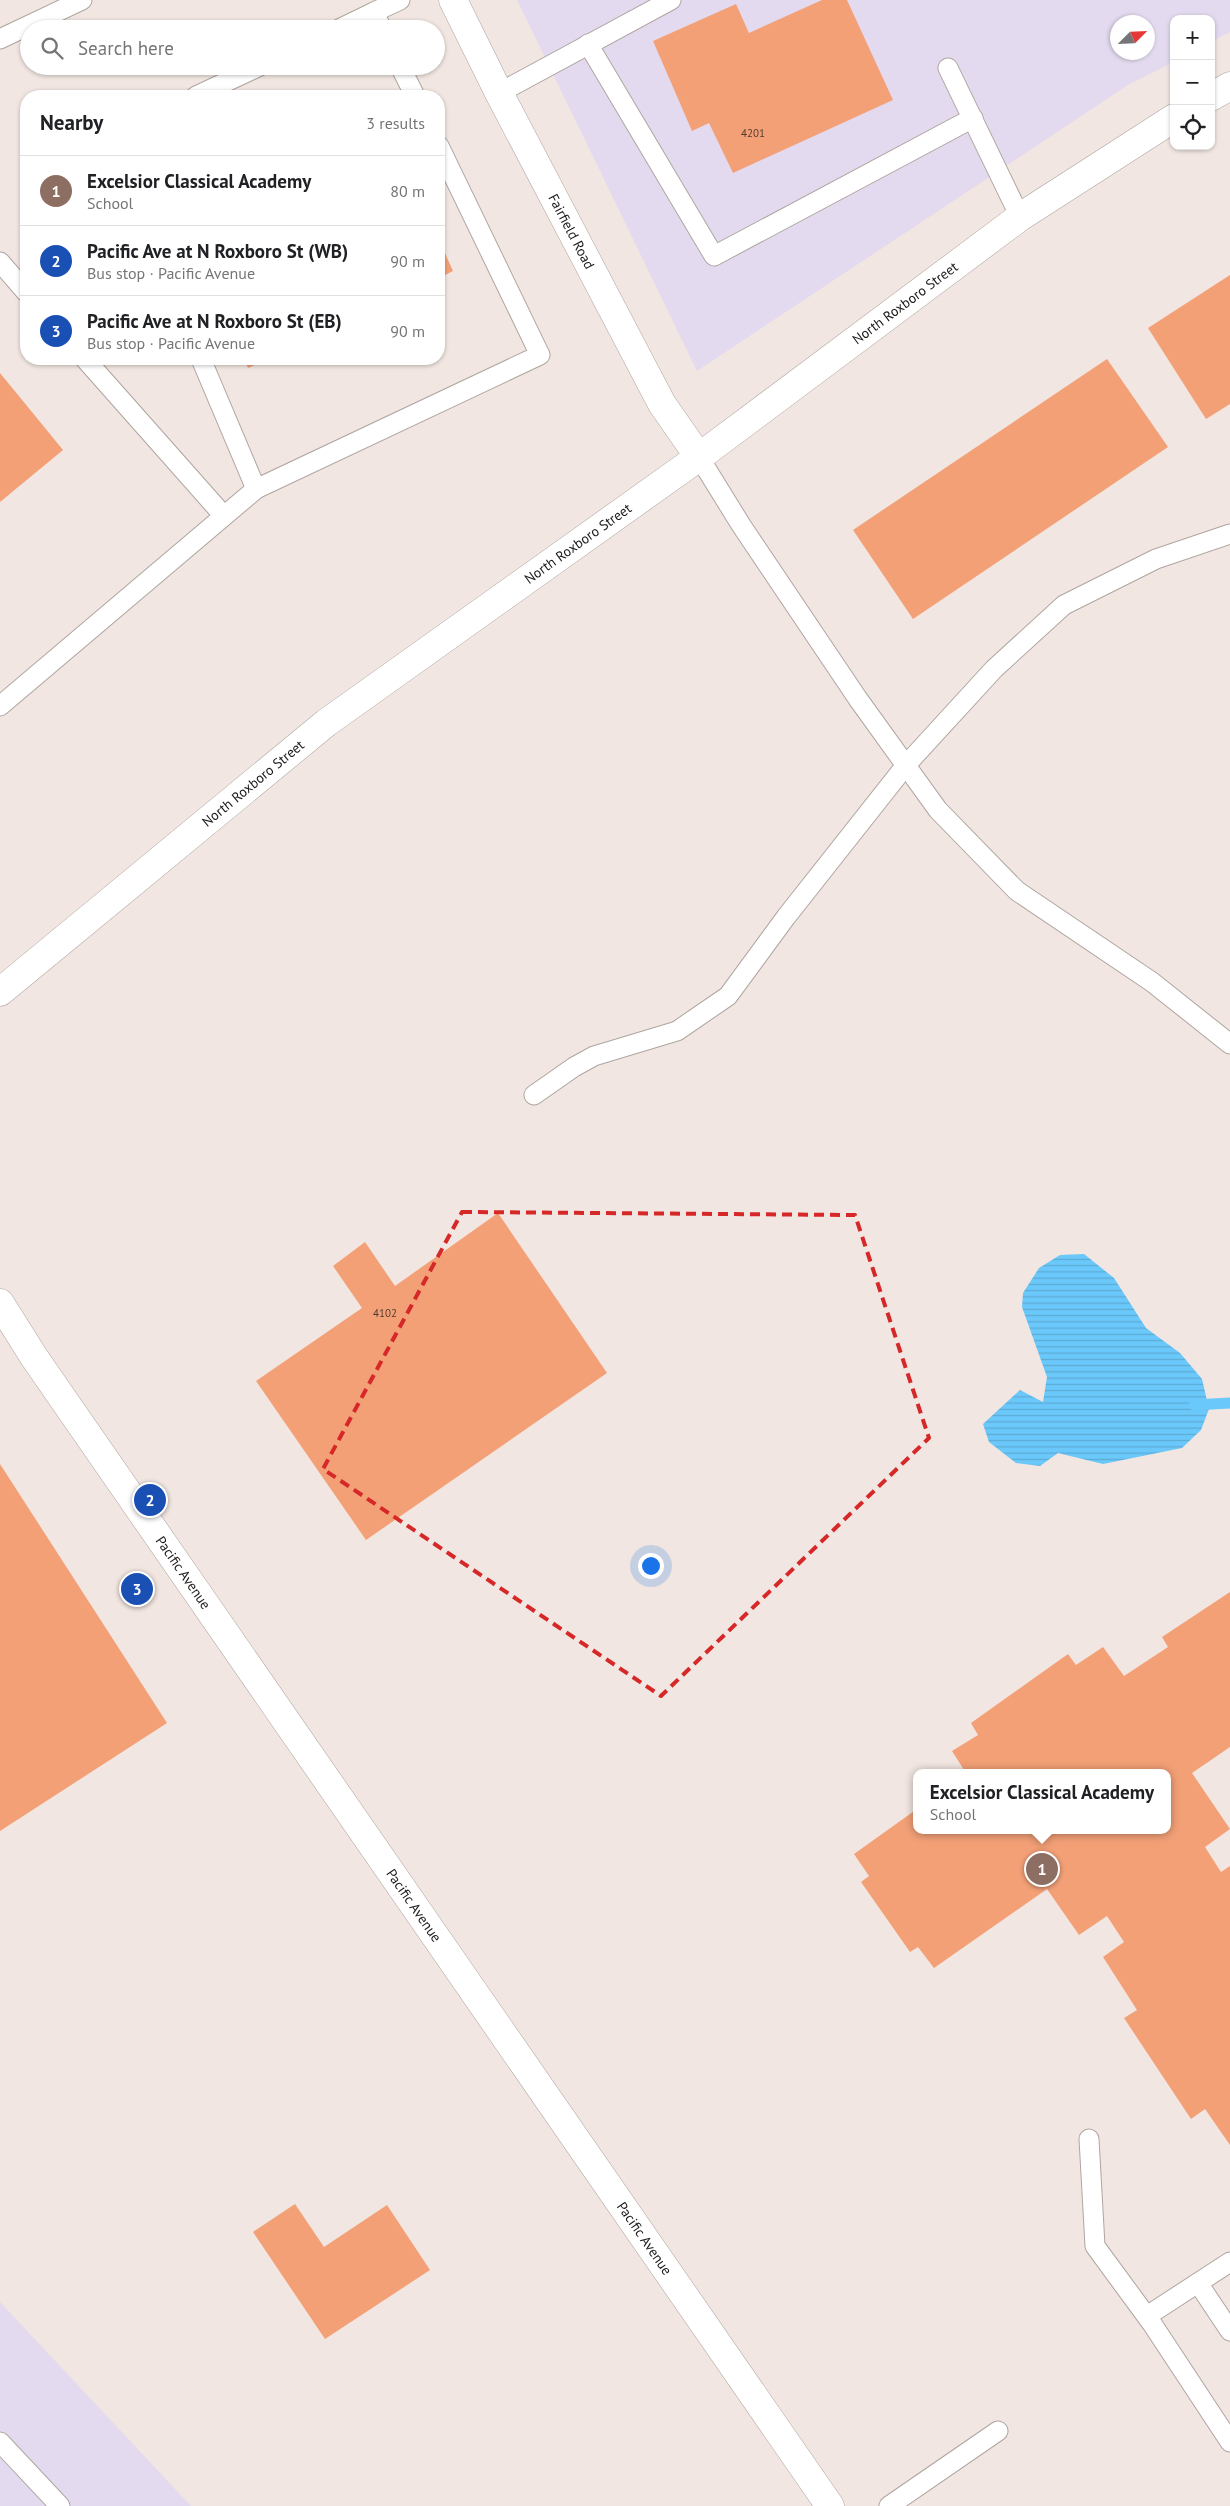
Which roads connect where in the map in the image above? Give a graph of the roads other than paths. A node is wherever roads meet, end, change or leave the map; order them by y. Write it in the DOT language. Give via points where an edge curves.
graph roads {
  1 [pos="82,0"];
  2 [pos="400,0"];
  3 [pos="453,0"];
  4 [pos="671,0"];
  5 [pos="40,20"];
  6 [pos="378,20"];
  7 [pos="20,29"];
  8 [pos="0,39"];
  9 [pos="588,44"];
  10 [pos="948,68"];
  11 [pos="241,75"];
  12 [pos="404,75"];
  13 [pos="1230,86"];
  14 [pos="209,90"];
  15 [pos="412,90"];
  16 [pos="499,93"];
  17 [pos="1215,95"];
  18 [pos="973,118"];
  19 [pos="1170,121"];
  20 [pos="445,158"];
  21 [pos="1020,217"];
  22 [pos="0,262"];
  23 [pos="20,285"];
  24 [pos="91,365"];
  25 [pos="204,365"];
  26 [pos="699,457"];
  27 [pos="256,488"];
  28 [pos="224,516"];
  29 [pos="1230,534"];
  30 [pos="0,706"];
  31 [pos="906,765"];
  32 [pos="1,994"];
  33 [pos="1230,1044"];
  34 [pos="534,1095"];
  35 [pos="0,1303"];
  36 [pos="1090,2139"];
  37 [pos="1230,2262"];
  38 [pos="1198,2283"];
  39 [pos="1150,2321"];
  40 [pos="1230,2331"];
  41 [pos="998,2431"];
  42 [pos="1227,2431"];
  43 [pos="0,2442"];
  44 [pos="60,2506"];
  45 [pos="830,2506"];
  46 [pos="889,2506"];
  1 -- 5 [label="lane"];
  2 -- 6 [label="lane"];
  3 -- 16 [label="street, Fairfield Road"];
  4 -- 9 [label="lane"];
  7 -- 8 [label="lane"];
  9 -- 16 [label="lane"];
  9 -- 18 [label="lane" via="714,256"];
  10 -- 18 [label="lane"];
  11 -- 14 [label="lane"];
  12 -- 15 [label="lane"];
  13 -- 17 [label="street"];
  16 -- 26 [label="street, Fairfield Road" via="662,404"];
  18 -- 21 [label="lane"];
  19 -- 21 [label="street, North Roxboro Street"];
  20 -- 27 [label="lane" via="540,355"];
  21 -- 26 [label="street, North Roxboro Street"];
  22 -- 23 [label="lane"];
  24 -- 28 [label="lane"];
  25 -- 27 [label="lane"];
  26 -- 31 [label="lane" via="741,525"];
  26 -- 32 [label="street, North Roxboro Street" via="326,723"];
  27 -- 28 [label="lane"];
  28 -- 30 [label="lane"];
  29 -- 31 [label="lane" via="1156,559 1064,605 994,669"];
  31 -- 33 [label="lane" via="938,810 1018,891 1152,982"];
  31 -- 34 [label="lane" via="728,996 677,1031 594,1056"];
  35 -- 45 [label="street, Pacific Avenue" via="34,1357"];
  36 -- 39 [label="lane" via="1095,2246"];
  37 -- 38 [label="lane"];
  38 -- 39 [label="lane" via="1147,2316"];
  38 -- 40 [label="lane"];
  39 -- 42 [label="lane"];
  41 -- 46 [label="lane"];
  43 -- 44 [label="lane"];
}
